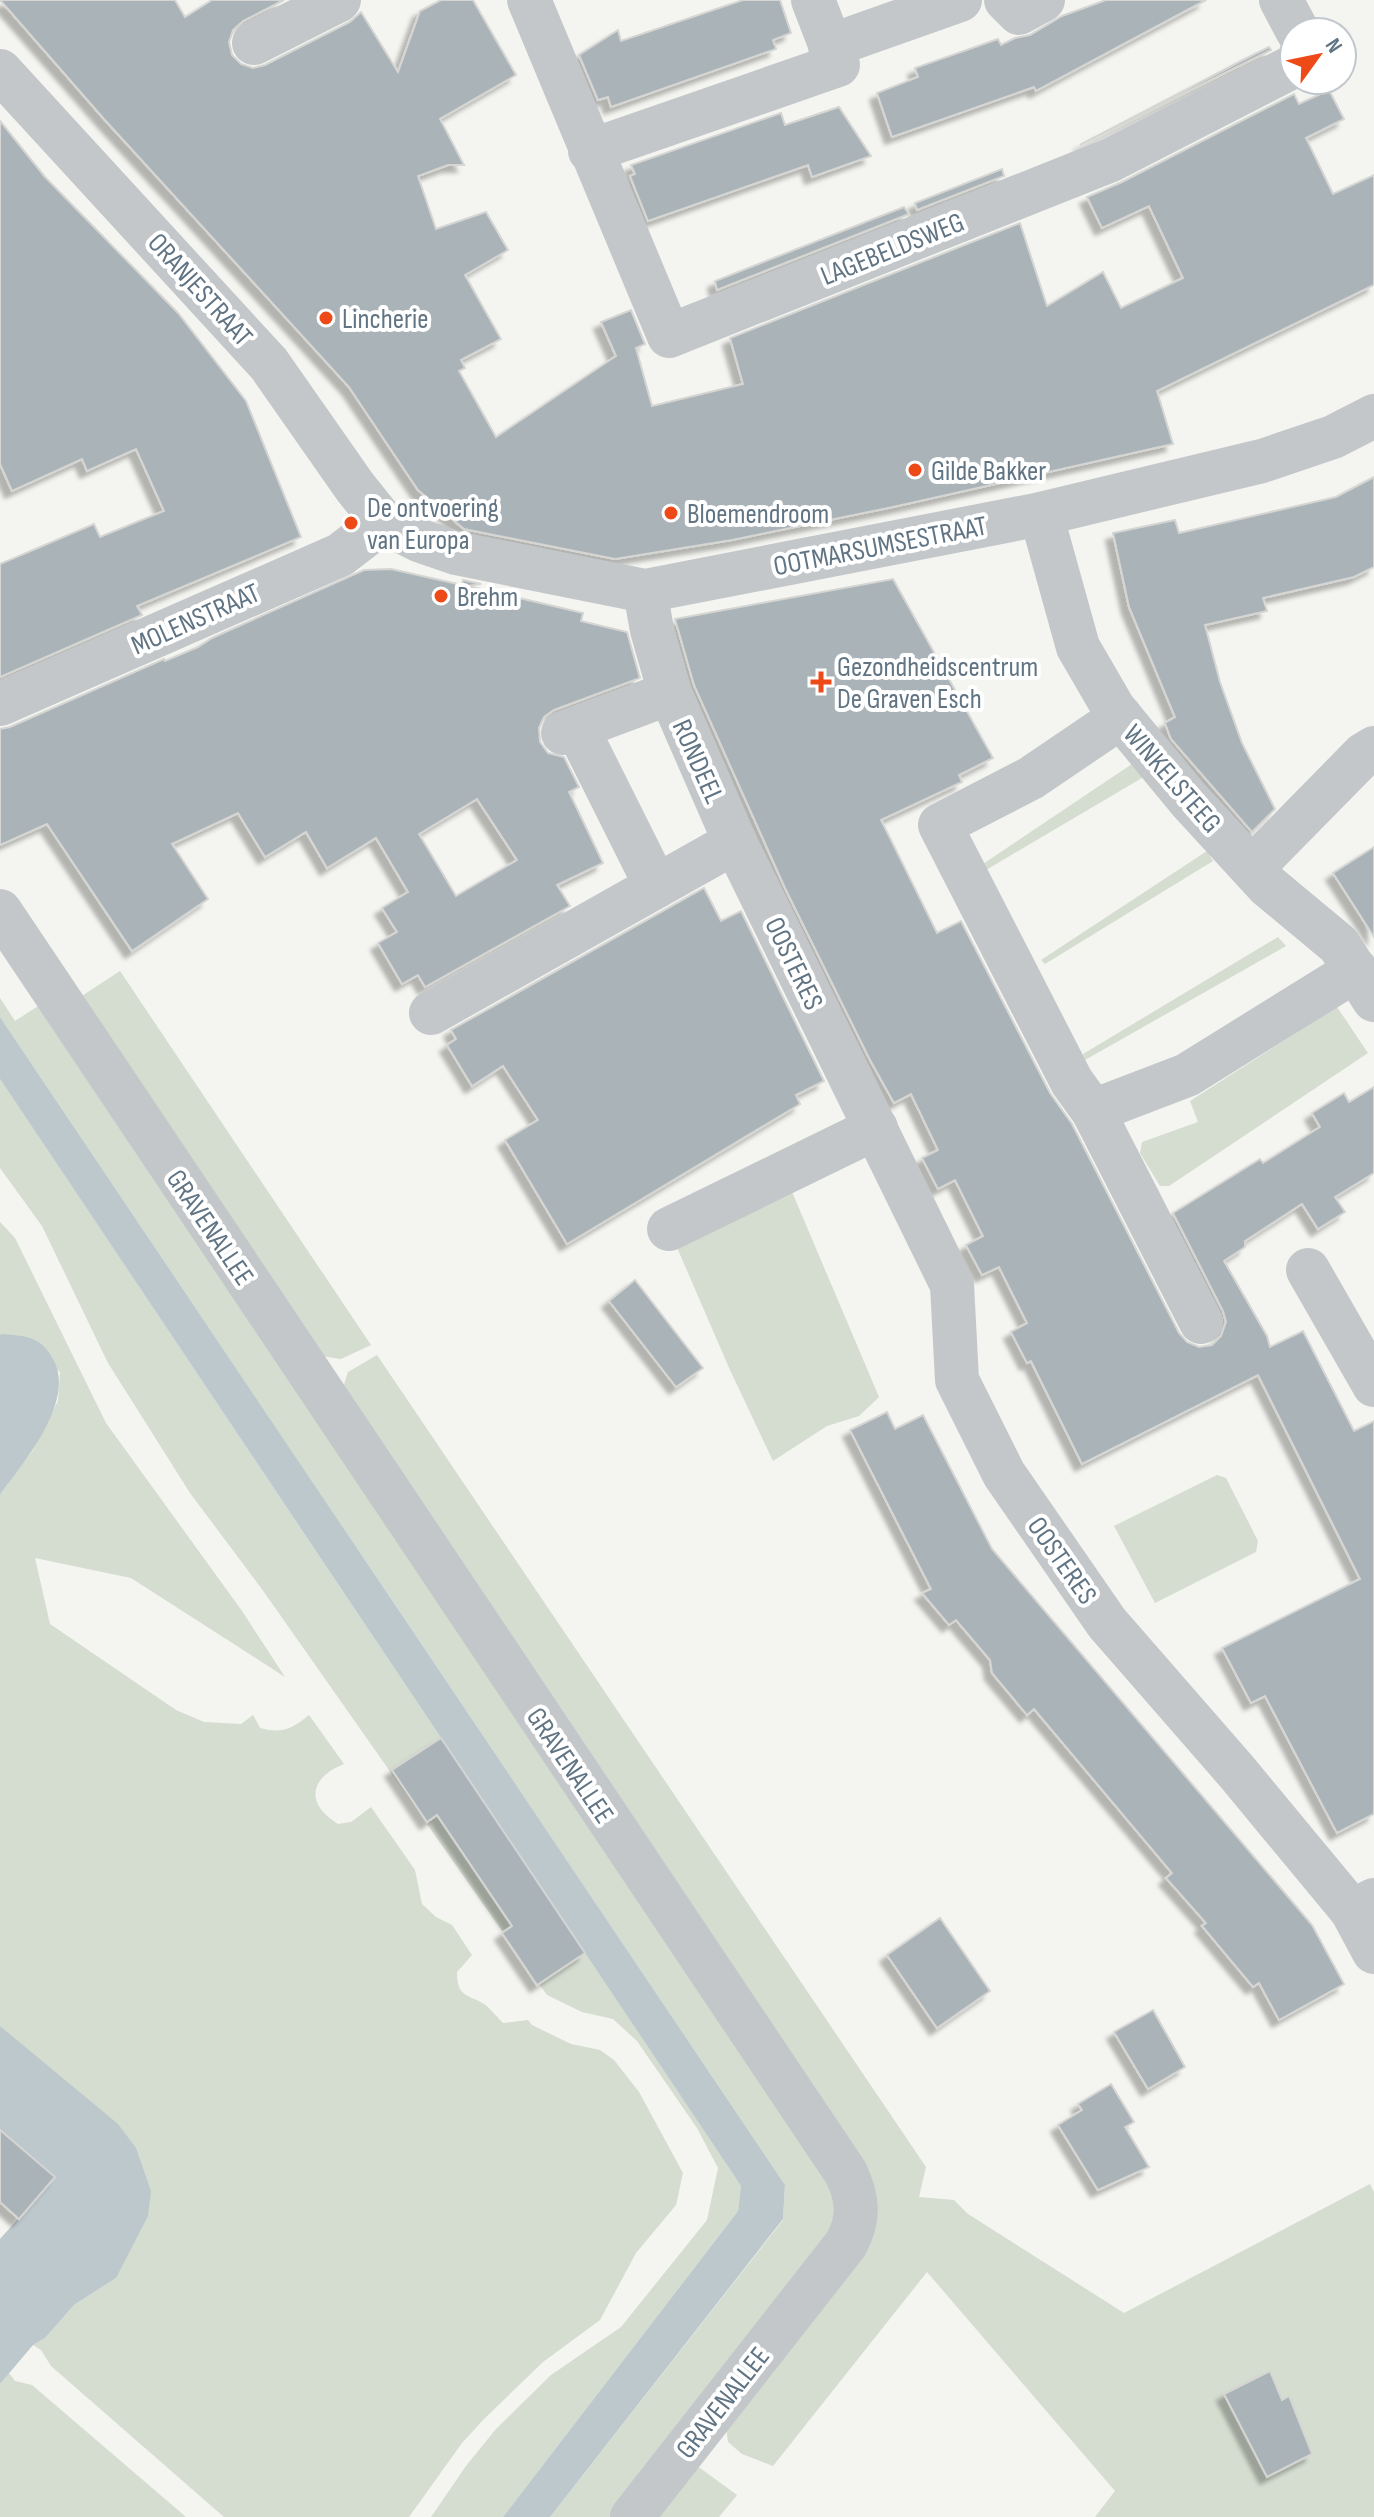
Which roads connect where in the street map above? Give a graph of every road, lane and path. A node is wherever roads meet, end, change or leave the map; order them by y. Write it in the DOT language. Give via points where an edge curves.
graph roads {
  1 [pos="339,0"];
  2 [pos="529,0"];
  3 [pos="960,0"];
  4 [pos="1006,0"];
  5 [pos="1043,0"];
  6 [pos="824,29"];
  7 [pos="254,43"];
  8 [pos="0,71"];
  9 [pos="1278,74"];
  10 [pos="590,151"];
  11 [pos="1374,416"];
  12 [pos="1041,514"];
  13 [pos="383,522"];
  14 [pos="645,591"];
  15 [pos="670,693"];
  16 [pos="0,704"];
  17 [pos="1121,717"];
  18 [pos="1374,748"];
  19 [pos="735,842"];
  20 [pos="1252,868"];
  21 [pos="656,886"];
  22 [pos="0,911"];
  23 [pos="1365,985"];
  24 [pos="431,1013"];
  25 [pos="1093,1111"];
  26 [pos="876,1128"];
  27 [pos="669,1229"];
  28 [pos="1308,1270"];
  29 [pos="1201,1322"];
  30 [pos="1374,1385"];
  31 [pos="1363,1906"];
  32 [pos="1374,1952"];
  33 [pos="632,2517"];
  1 -- 7 [label="street"];
  2 -- 10 [label="street, LAGEBELDSWEG"];
  3 -- 6 [label="street"];
  4 -- 5 [label="street" via="1019,13"];
  6 -- 10 [label="street" via="838,65"];
  8 -- 13 [label="street, ORANJESTRAAT" via="269,364"];
  9 -- 10 [label="street, LAGEBELDSWEG" via="1111,160 669,336"];
  11 -- 12 [label="street, OOTMARSUMSESTRAAT" via="1333,437 1262,461"];
  12 -- 14 [label="street, OOTMARSUMSESTRAAT"];
  12 -- 17 [label="street, WINKELSTEEG" via="1078,647"];
  13 -- 14 [label="street, OOTMARSUMSESTRAAT" via="456,553"];
  13 -- 16 [label="street, MOLENSTRAAT" via="340,555"];
  14 -- 15 [label="street, RONDEEL"];
  15 -- 19 [label="street, RONDEEL"];
  15 -- 21 [label="street" via="570,730"];
  17 -- 20 [label="street, WINKELSTEEG"];
  17 -- 25 [label="street" via="1031,778 940,825 1072,1082"];
  18 -- 20 [label="street"];
  19 -- 21 [label="street"];
  19 -- 26 [label="street, OOSTERES"];
  20 -- 23 [label="street, WINKELSTEEG" via="1339,945"];
  21 -- 24 [label="street"];
  22 -- 33 [label="street, GRAVENALLEE" via="853,2187 857,2214 846,2244"];
  23 -- 25 [label="street" via="1187,1075"];
  25 -- 29 [label="street"];
  26 -- 27 [label="street"];
  26 -- 31 [label="street, OOSTERES" via="952,1285 957,1380 1004,1474 1107,1623"];
  28 -- 30 [label="street"];
  31 -- 32 [label="street, OOSTERES"];
}
